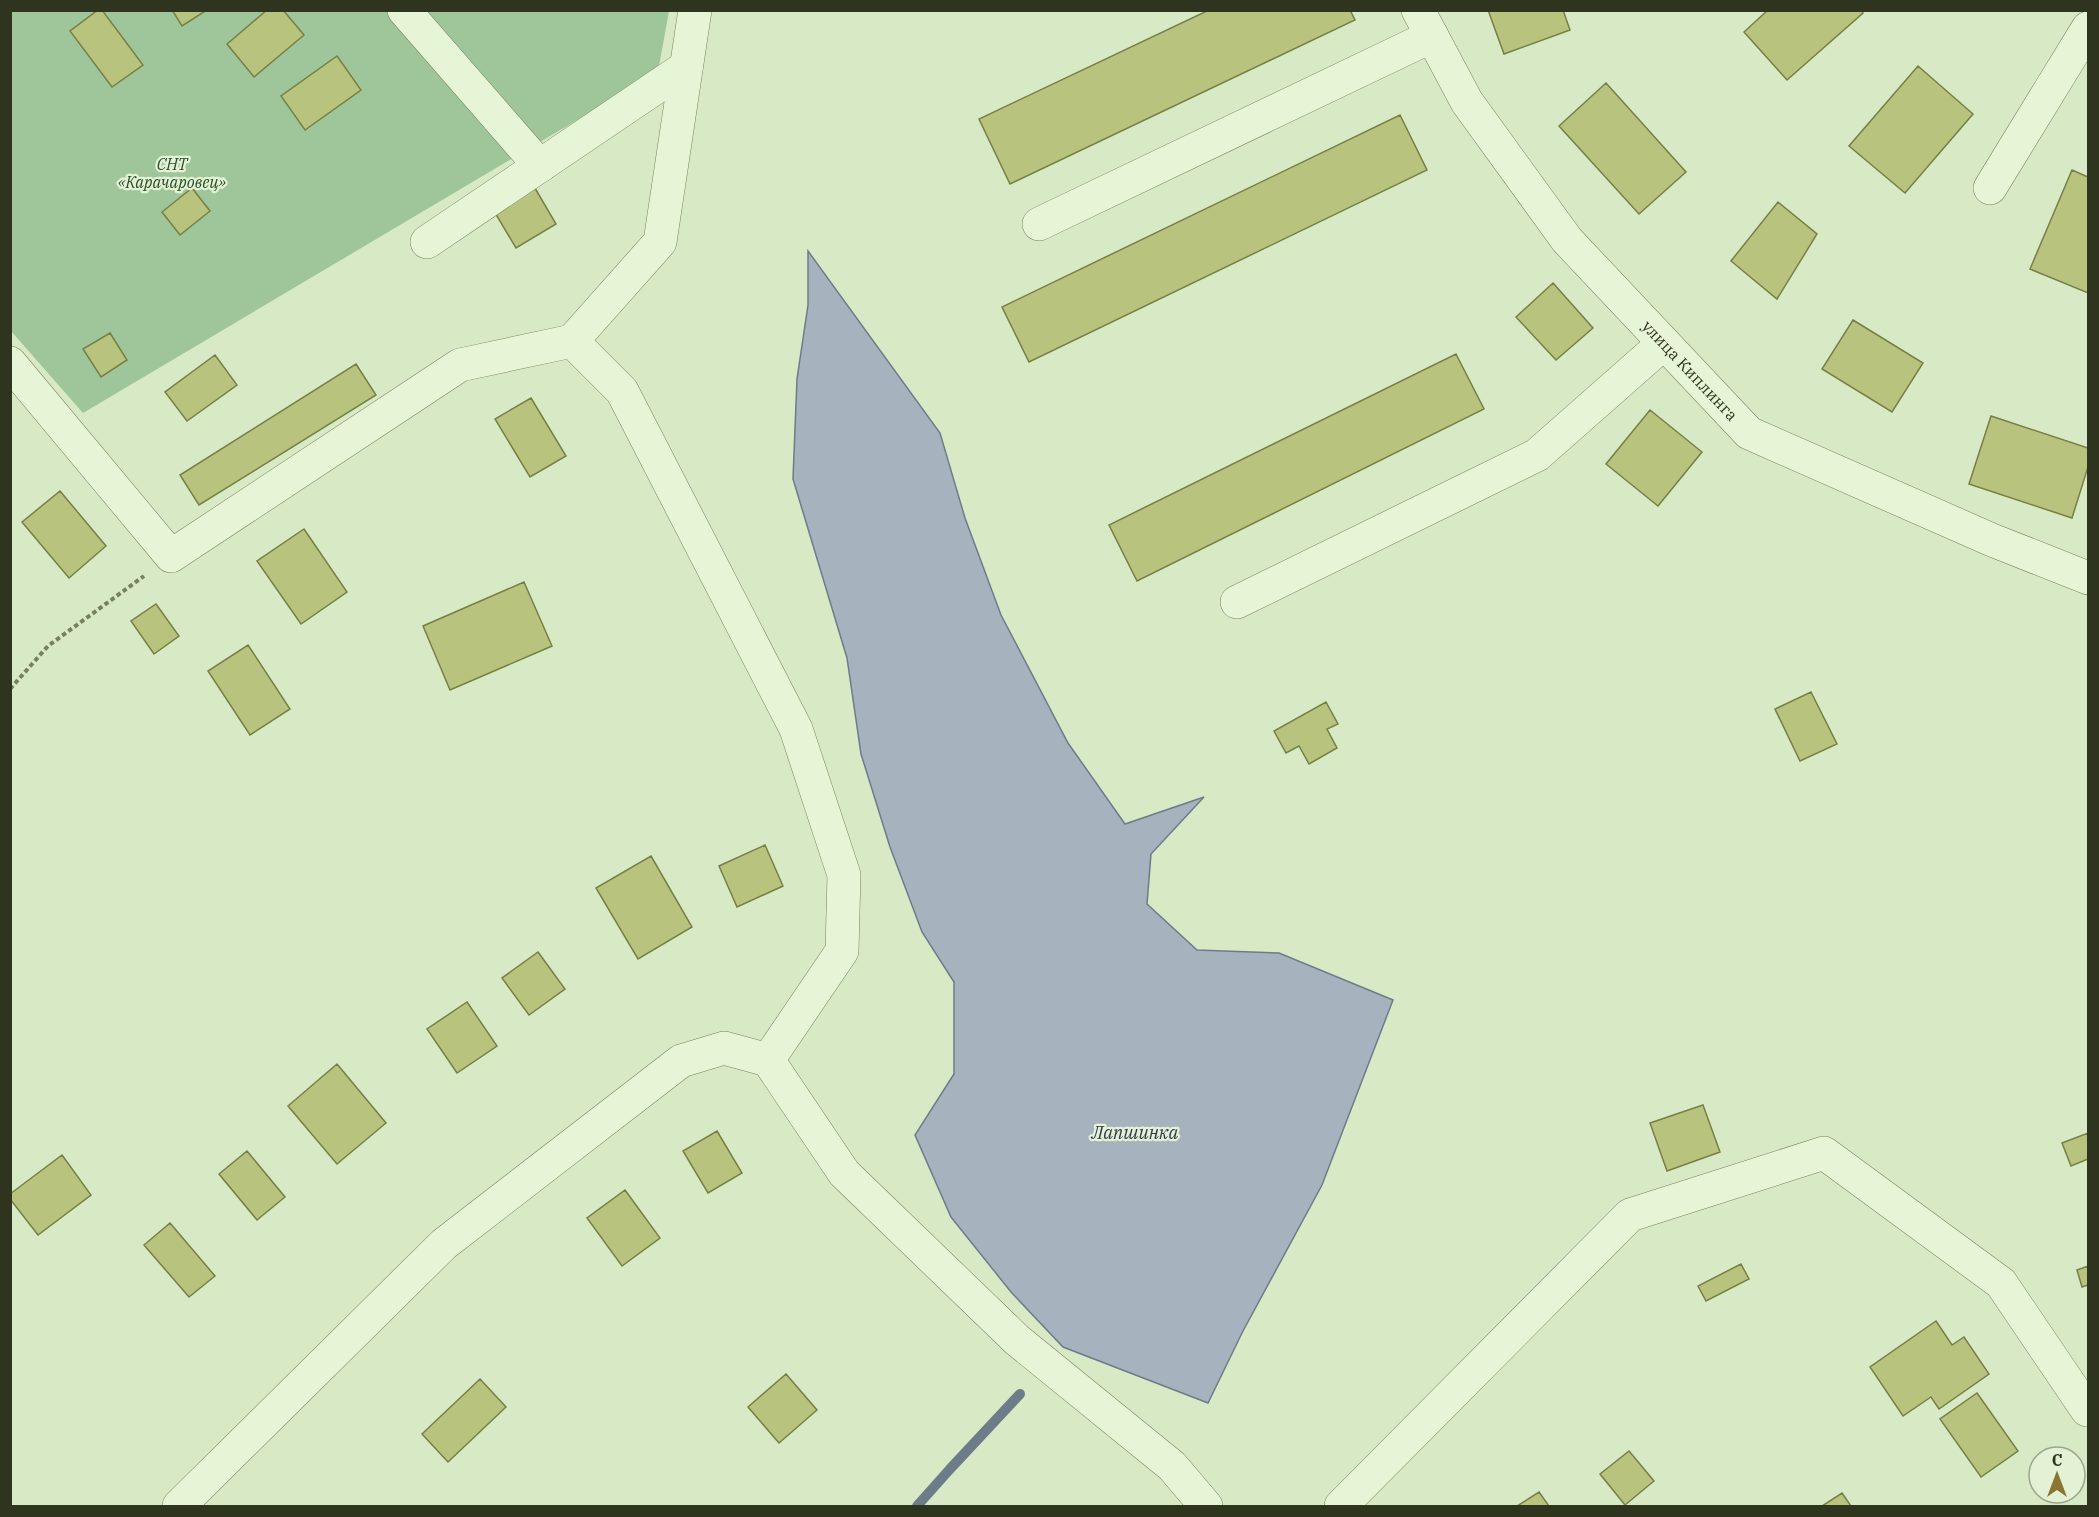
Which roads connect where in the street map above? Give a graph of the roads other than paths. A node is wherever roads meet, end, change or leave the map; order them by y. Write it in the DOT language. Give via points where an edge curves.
graph roads {
  1 [pos="404,10"];
  2 [pos="695,10"];
  3 [pos="1425,23"];
  4 [pos="2088,28"];
  5 [pos="686,68"];
  6 [pos="540,166"];
  7 [pos="1990,188"];
  8 [pos="1040,224"];
  9 [pos="427,242"];
  10 [pos="572,341"];
  11 [pos="1664,343"];
  12 [pos="10,363"];
  13 [pos="2088,578"];
  14 [pos="1237,602"];
  15 [pos="768,1060"];
  16 [pos="2087,1410"];
  17 [pos="178,1506"];
  18 [pos="1206,1506"];
  19 [pos="1341,1506"];
  1 -- 6 [label="street"];
  2 -- 5 [label="street"];
  3 -- 8 [label="street"];
  3 -- 11 [label="street, улица Киплинга" via="1467,102 1567,240"];
  4 -- 7 [label="street"];
  5 -- 6 [label="street"];
  5 -- 10 [label="street" via="660,242"];
  6 -- 9 [label="street"];
  10 -- 12 [label="street" via="460,365 171,556"];
  10 -- 15 [label="street" via="622,390 791,719 844,875 842,951"];
  11 -- 13 [label="street, улица Киплинга" via="1749,434"];
  11 -- 14 [label="street" via="1537,455"];
  15 -- 17 [label="street" via="724,1048 681,1061 444,1244"];
  15 -- 18 [label="street" via="844,1173 1017,1340 1172,1466"];
  16 -- 19 [label="street" via="2001,1283 1824,1153 1630,1215"];
}
